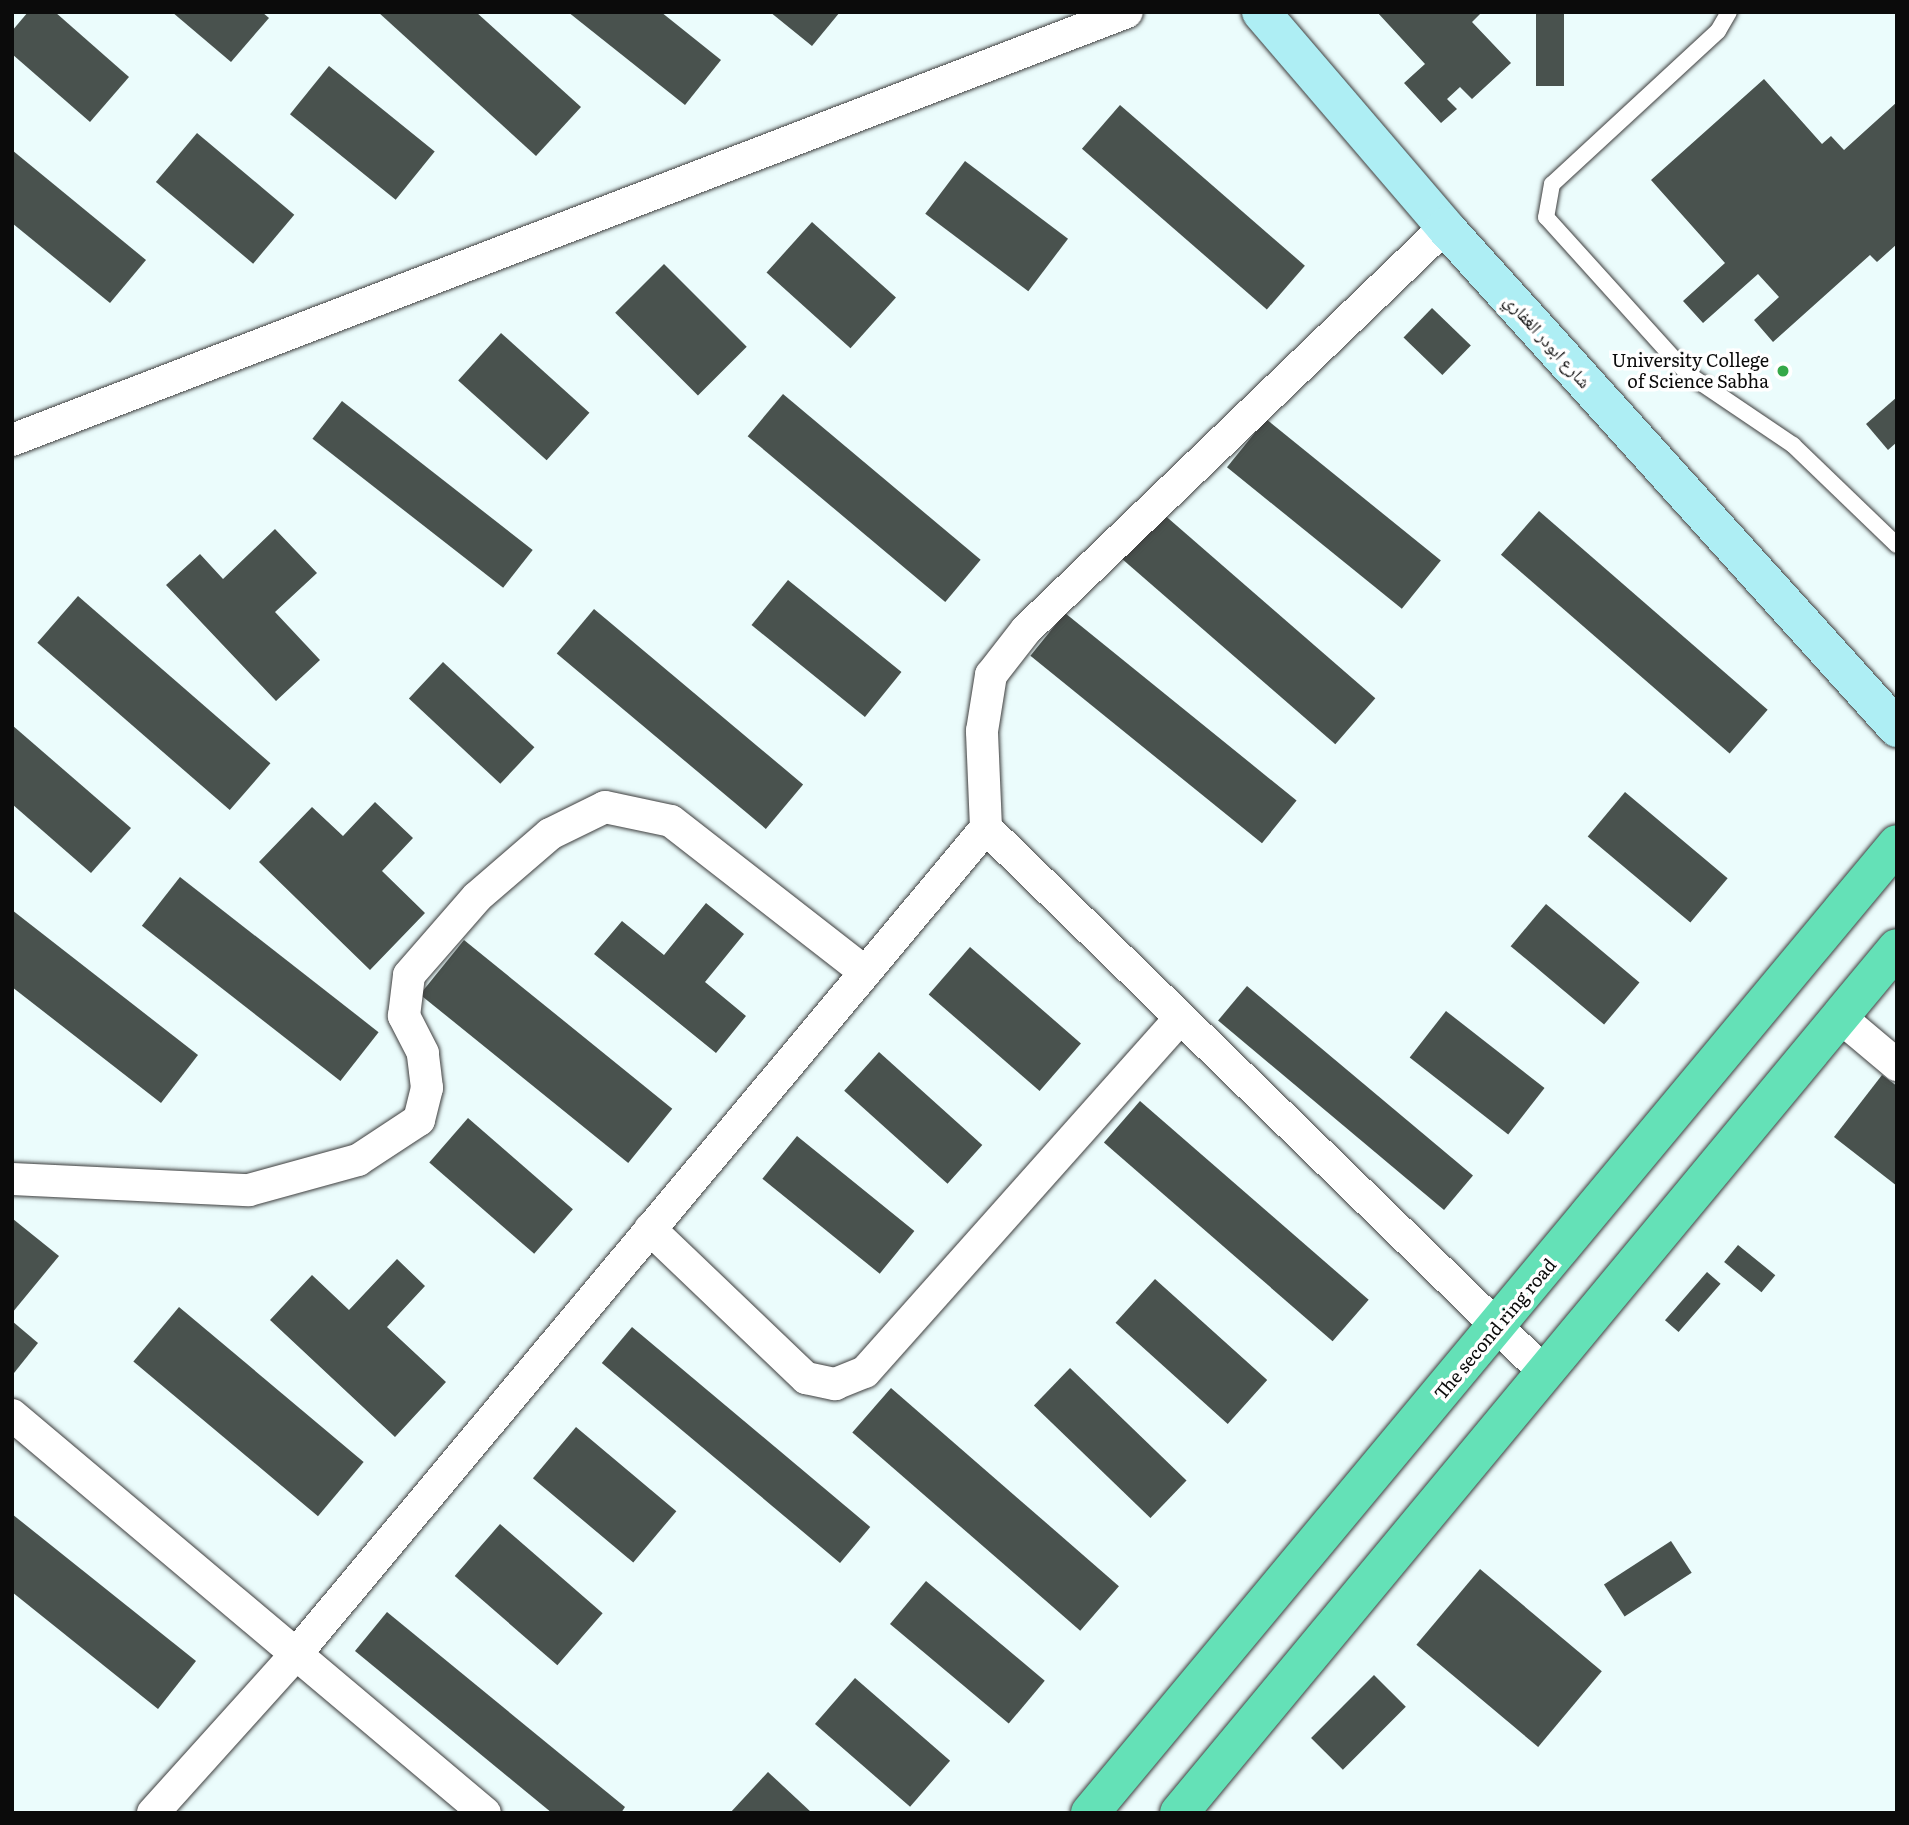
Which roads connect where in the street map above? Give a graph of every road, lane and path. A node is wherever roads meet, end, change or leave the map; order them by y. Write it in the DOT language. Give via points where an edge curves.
graph roads {
  1 [pos="1127,12"];
  2 [pos="1261,12"];
  3 [pos="1729,12"];
  4 [pos="1444,227"];
  5 [pos="12,440"];
  6 [pos="1897,545"];
  7 [pos="1897,727"];
  8 [pos="986,828"];
  9 [pos="1897,844"];
  10 [pos="1897,948"];
  11 [pos="865,972"];
  12 [pos="1840,1017"];
  13 [pos="1180,1018"];
  14 [pos="1897,1065"];
  15 [pos="12,1179"];
  16 [pos="650,1229"];
  17 [pos="1496,1328"];
  18 [pos="1545,1373"];
  19 [pos="12,1415"];
  20 [pos="296,1654"];
  21 [pos="153,1813"];
  22 [pos="485,1813"];
  23 [pos="1090,1813"];
  24 [pos="1179,1813"];
  1 -- 5 [label="street"];
  2 -- 4 [label="street, شارع ابودر الغفاري"];
  3 -- 6 [label="lane" via="1718,31 1552,184 1543,205 1546,217 1688,374 1793,445"];
  4 -- 7 [label="street, شارع ابودر الغفاري"];
  4 -- 8 [label="street" via="1026,630 991,675 982,732"];
  8 -- 11 [label="street"];
  8 -- 13 [label="street"];
  9 -- 17 [label="highway, The second ring road"];
  10 -- 12 [label="highway"];
  11 -- 15 [label="street" via="671,821 605,807 539,843 477,897 409,975 404,1016 423,1053 427,1088 419,1120 358,1160 249,1190"];
  11 -- 16 [label="street"];
  12 -- 14 [label="street"];
  12 -- 18 [label="highway"];
  13 -- 16 [label="street" via="865,1372 835,1384 806,1378"];
  13 -- 17 [label="street"];
  16 -- 20 [label="street"];
  17 -- 18 [label="street"];
  17 -- 23 [label="highway, The second ring road"];
  18 -- 24 [label="highway"];
  19 -- 20 [label="street"];
  20 -- 21 [label="street"];
  20 -- 22 [label="street"];
}
